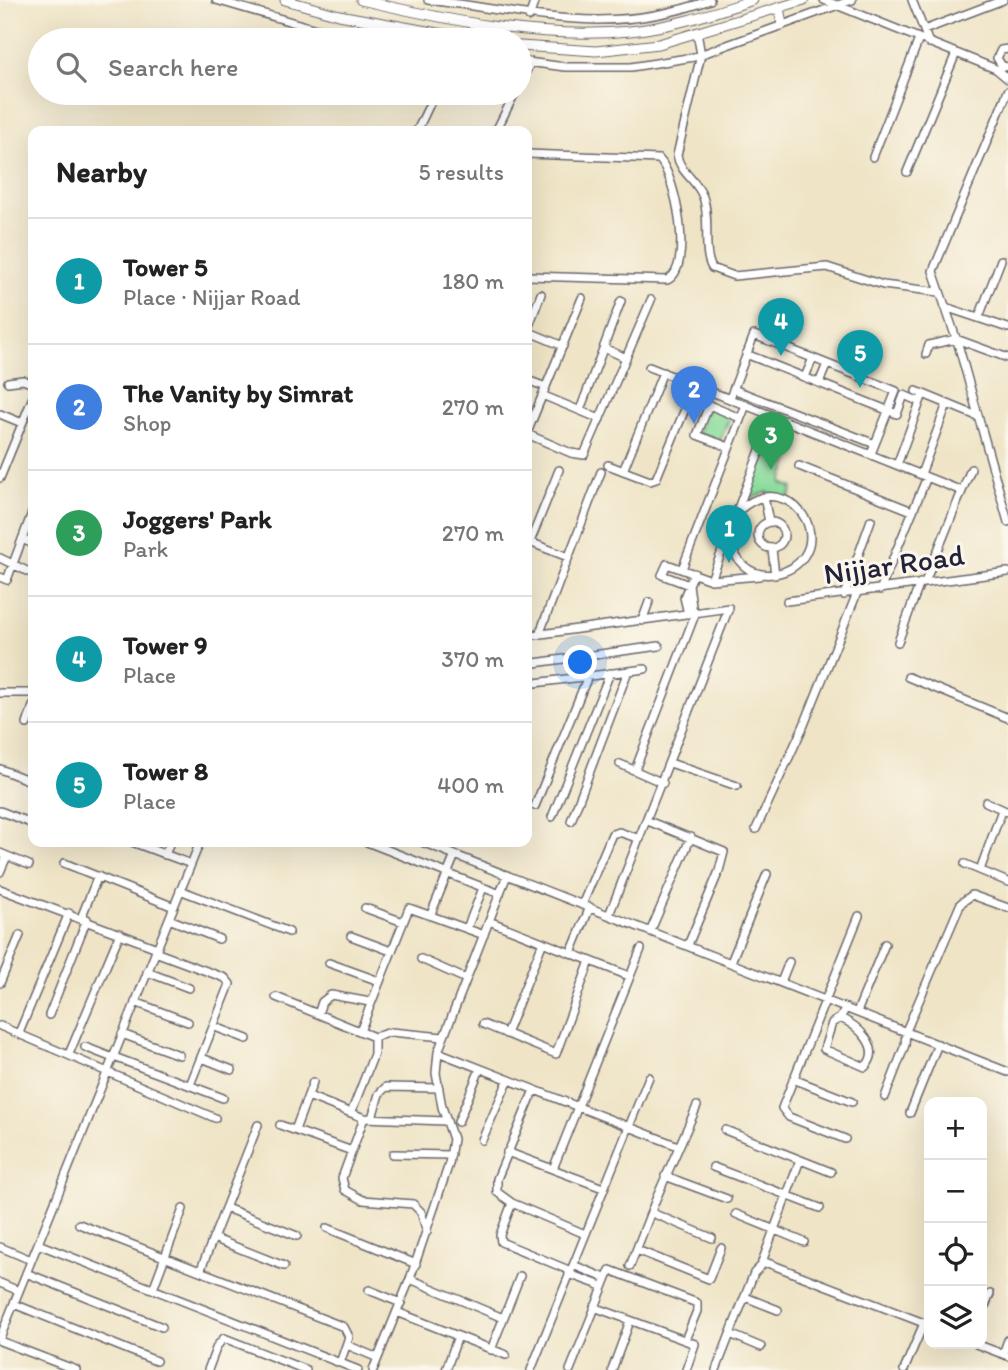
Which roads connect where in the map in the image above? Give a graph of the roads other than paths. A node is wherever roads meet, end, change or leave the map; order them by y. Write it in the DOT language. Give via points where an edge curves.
graph roads {
  1 [pos="216,0"];
  2 [pos="285,0"];
  3 [pos="361,0"];
  4 [pos="428,0"];
  5 [pos="535,0"];
  6 [pos="710,0"];
  7 [pos="753,0"];
  8 [pos="804,0"];
  9 [pos="824,0"];
  10 [pos="852,0"];
  11 [pos="912,0"];
  12 [pos="1003,0"];
  13 [pos="471,3"];
  14 [pos="839,5"];
  15 [pos="779,7"];
  16 [pos="529,17"];
  17 [pos="782,25"];
  18 [pos="313,28"];
  19 [pos="402,28"];
  20 [pos="527,28"];
  21 [pos="532,29"];
  22 [pos="924,30"];
  23 [pos="697,32"];
  24 [pos="919,39"];
  25 [pos="929,43"];
  26 [pos="532,47"];
  27 [pos="1008,49"];
  28 [pos="956,53"];
  29 [pos="701,55"];
  30 [pos="532,62"];
  31 [pos="1002,67"];
  32 [pos="1008,79"];
  33 [pos="1008,91"];
  34 [pos="429,105"];
  35 [pos="509,105"];
  36 [pos="419,126"];
  37 [pos="499,126"];
  38 [pos="532,153"];
  39 [pos="873,157"];
  40 [pos="907,172"];
  41 [pos="1001,260"];
  42 [pos="532,276"];
  43 [pos="939,292"];
  44 [pos="541,294"];
  45 [pos="583,298"];
  46 [pos="651,300"];
  47 [pos="621,301"];
  48 [pos="945,307"];
  49 [pos="979,317"];
  50 [pos="532,318"];
  51 [pos="1008,328"];
  52 [pos="532,333"];
  53 [pos="956,339"];
  54 [pos="563,346"];
  55 [pos="979,346"];
  56 [pos="604,348"];
  57 [pos="746,354"];
  58 [pos="926,354"];
  59 [pos="961,355"];
  60 [pos="626,358"];
  61 [pos="813,358"];
  62 [pos="1008,358"];
  63 [pos="827,363"];
  64 [pos="649,367"];
  65 [pos="663,372"];
  66 [pos="805,377"];
  67 [pos="8,382"];
  68 [pos="28,382"];
  69 [pos="532,383"];
  70 [pos="819,383"];
  71 [pos="695,385"];
  72 [pos="733,389"];
  73 [pos="544,391"];
  74 [pos="920,395"];
  75 [pos="730,398"];
  76 [pos="947,404"];
  77 [pos="746,405"];
  78 [pos="28,409"];
  79 [pos="580,410"];
  80 [pos="888,410"];
  81 [pos="0,414"];
  82 [pos="977,416"];
  83 [pos="740,418"];
  84 [pos="600,419"];
  85 [pos="532,421"];
  86 [pos="771,421"];
  87 [pos="22,423"];
  88 [pos="532,436"];
  89 [pos="875,444"];
  90 [pos="729,447"];
  91 [pos="871,454"];
  92 [pos="3,462"];
  93 [pos="608,465"];
  94 [pos="897,465"];
  95 [pos="799,466"];
  96 [pos="971,469"];
  97 [pos="559,470"];
  98 [pos="623,471"];
  99 [pos="601,472"];
  100 [pos="924,475"];
  101 [pos="0,478"];
  102 [pos="962,491"];
  103 [pos="764,497"];
  104 [pos="912,511"];
  105 [pos="735,514"];
  106 [pos="871,520"];
  107 [pos="769,522"];
  108 [pos="1008,522"];
  109 [pos="28,524"];
  110 [pos="731,526"];
  111 [pos="532,533"];
  112 [pos="22,540"];
  113 [pos="28,542"];
  114 [pos="532,544"];
  115 [pos="772,549"];
  116 [pos="568,557"];
  117 [pos="0,558"];
  118 [pos="13,564"];
  119 [pos="682,569"];
  120 [pos="28,572"];
  121 [pos="1008,572"];
  122 [pos="694,573"];
  123 [pos="775,575"];
  124 [pos="764,576"];
  125 [pos="0,578"];
  126 [pos="711,580"];
  127 [pos="923,583"];
  128 [pos="689,585"];
  129 [pos="880,590"];
  130 [pos="857,593"];
  131 [pos="844,595"];
  132 [pos="787,601"];
  133 [pos="649,602"];
  134 [pos="692,613"];
  135 [pos="642,621"];
  136 [pos="539,635"];
  137 [pos="532,636"];
  138 [pos="898,642"];
  139 [pos="659,646"];
  140 [pos="532,663"];
  141 [pos="645,669"];
  142 [pos="628,671"];
  143 [pos="610,673"];
  144 [pos="587,676"];
  145 [pos="908,677"];
  146 [pos="532,683"];
  147 [pos="0,693"];
  148 [pos="28,693"];
  149 [pos="1008,718"];
  150 [pos="28,721"];
  151 [pos="27,724"];
  152 [pos="670,763"];
  153 [pos="620,764"];
  154 [pos="0,769"];
  155 [pos="635,771"];
  156 [pos="28,780"];
  157 [pos="663,783"];
  158 [pos="737,786"];
  159 [pos="986,802"];
  160 [pos="536,806"];
  161 [pos="0,811"];
  162 [pos="1005,811"];
  163 [pos="552,817"];
  164 [pos="571,821"];
  165 [pos="648,821"];
  166 [pos="28,822"];
  167 [pos="756,829"];
  168 [pos="691,837"];
  169 [pos="640,839"];
  170 [pos="145,847"];
  171 [pos="168,847"];
  172 [pos="198,847"];
  173 [pos="380,847"];
  174 [pos="435,847"];
  175 [pos="3,854"];
  176 [pos="165,855"];
  177 [pos="455,855"];
  178 [pos="64,863"];
  179 [pos="191,864"];
  180 [pos="965,864"];
  181 [pos="29,865"];
  182 [pos="980,870"];
  183 [pos="0,872"];
  184 [pos="448,874"];
  185 [pos="766,874"];
  186 [pos="507,875"];
  187 [pos="97,876"];
  188 [pos="1008,882"];
  189 [pos="483,888"];
  190 [pos="0,889"];
  191 [pos="180,890"];
  192 [pos="500,894"];
  193 [pos="586,906"];
  194 [pos="174,907"];
  195 [pos="365,908"];
  196 [pos="1008,908"];
  197 [pos="68,913"];
  198 [pos="431,914"];
  199 [pos="609,915"];
  200 [pos="859,916"];
  201 [pos="84,918"];
  202 [pos="169,919"];
  203 [pos="403,922"];
  204 [pos="494,923"];
  205 [pos="467,928"];
  206 [pos="651,930"];
  207 [pos="289,932"];
  208 [pos="120,933"];
  209 [pos="20,935"];
  210 [pos="484,935"];
  211 [pos="351,936"];
  212 [pos="219,939"];
  213 [pos="543,942"];
  214 [pos="885,944"];
  215 [pos="688,945"];
  216 [pos="641,949"];
  217 [pos="156,950"];
  218 [pos="391,951"];
  219 [pos="570,953"];
  220 [pos="422,959"];
  221 [pos="590,961"];
  222 [pos="731,962"];
  223 [pos="789,962"];
  224 [pos="329,963"];
  225 [pos="147,972"];
  226 [pos="629,976"];
  227 [pos="466,979"];
  228 [pos="379,981"];
  229 [pos="781,982"];
  230 [pos="0,983"];
  231 [pos="189,988"];
  232 [pos="276,996"];
  233 [pos="825,999"];
  234 [pos="135,1002"];
  235 [pos="370,1002"];
  236 [pos="846,1008"];
  237 [pos="857,1012"];
  238 [pos="318,1014"];
  239 [pos="49,1015"];
  240 [pos="840,1018"];
  241 [pos="188,1022"];
  242 [pos="483,1024"];
  243 [pos="0,1026"];
  244 [pos="215,1027"];
  245 [pos="361,1029"];
  246 [pos="906,1031"];
  247 [pos="19,1033"];
  248 [pos="122,1034"];
  249 [pos="506,1034"];
  250 [pos="374,1037"];
  251 [pos="443,1037"];
  252 [pos="247,1039"];
  253 [pos="938,1044"];
  254 [pos="85,1047"];
  255 [pos="439,1052"];
  256 [pos="69,1055"];
  257 [pos="179,1055"];
  258 [pos="113,1057"];
  259 [pos="202,1058"];
  260 [pos="480,1069"];
  261 [pos="232,1070"];
  262 [pos="107,1072"];
  263 [pos="1008,1072"];
  264 [pos="649,1077"];
  265 [pos="793,1079"];
  266 [pos="508,1081"];
  267 [pos="313,1082"];
  268 [pos="190,1085"];
  269 [pos="439,1088"];
  270 [pos="534,1090"];
  271 [pos="308,1096"];
  272 [pos="885,1097"];
  273 [pos="223,1098"];
  274 [pos="852,1102"];
  275 [pos="697,1106"];
  276 [pos="577,1108"];
  277 [pos="351,1113"];
  278 [pos="910,1113"];
  279 [pos="215,1118"];
  280 [pos="368,1118"];
  281 [pos="446,1121"];
  282 [pos="458,1122"];
  283 [pos="258,1125"];
  284 [pos="280,1125"];
  285 [pos="629,1128"];
  286 [pos="295,1130"];
  287 [pos="725,1130"];
  288 [pos="845,1139"];
  289 [pos="482,1140"];
  290 [pos="678,1146"];
  291 [pos="352,1151"];
  292 [pos="507,1152"];
  293 [pos="393,1154"];
  294 [pos="451,1155"];
  295 [pos="800,1160"];
  296 [pos="713,1167"];
  297 [pos="553,1169"];
  298 [pos="831,1172"];
  299 [pos="665,1176"];
  300 [pos="603,1188"];
  301 [pos="786,1195"];
  302 [pos="727,1199"];
  303 [pos="512,1203"];
  304 [pos="226,1208"];
  305 [pos="820,1208"];
  306 [pos="183,1209"];
  307 [pos="652,1213"];
  308 [pos="736,1214"];
  309 [pos="79,1224"];
  310 [pos="327,1228"];
  311 [pos="773,1229"];
  312 [pos="427,1233"];
  313 [pos="585,1234"];
  314 [pos="297,1236"];
  315 [pos="213,1238"];
  316 [pos="712,1238"];
  317 [pos="804,1242"];
  318 [pos="38,1244"];
  319 [pos="0,1247"];
  320 [pos="721,1248"];
  321 [pos="637,1250"];
  322 [pos="166,1255"];
  323 [pos="32,1260"];
  324 [pos="762,1262"];
  325 [pos="416,1264"];
  326 [pos="284,1266"];
  327 [pos="630,1266"];
  328 [pos="201,1269"];
  329 [pos="571,1270"];
  330 [pos="26,1273"];
  331 [pos="520,1276"];
  332 [pos="605,1278"];
  333 [pos="410,1279"];
  334 [pos="0,1283"];
  335 [pos="602,1286"];
  336 [pos="153,1289"];
  337 [pos="369,1290"];
  338 [pos="19,1291"];
  339 [pos="990,1294"];
  340 [pos="745,1297"];
  341 [pos="987,1302"];
  342 [pos="401,1303"];
  343 [pos="14,1304"];
  344 [pos="594,1307"];
  345 [pos="778,1310"];
  346 [pos="397,1312"];
  347 [pos="503,1318"];
  348 [pos="4,1319"];
  349 [pos="631,1321"];
  350 [pos="924,1323"];
  351 [pos="162,1327"];
  352 [pos="924,1330"];
  353 [pos="730,1334"];
  354 [pos="457,1336"];
  355 [pos="0,1339"];
  356 [pos="685,1340"];
  357 [pos="1008,1340"];
  358 [pos="347,1345"];
  359 [pos="761,1347"];
  360 [pos="987,1348"];
  361 [pos="491,1350"];
  362 [pos="1005,1355"];
  363 [pos="506,1356"];
  364 [pos="378,1358"];
  365 [pos="156,1361"];
  366 [pos="340,1363"];
  367 [pos="76,1370"];
  368 [pos="209,1370"];
  369 [pos="306,1370"];
  370 [pos="358,1370"];
  371 [pos="373,1370"];
  372 [pos="446,1370"];
  373 [pos="531,1370"];
  374 [pos="570,1370"];
  375 [pos="612,1370"];
  376 [pos="685,1370"];
  377 [pos="716,1370"];
  378 [pos="904,1370"];
  1 -- 18 [label="street"];
  2 -- 19 [label="main road"];
  3 -- 20 [label="main road"];
  4 -- 13 [label="street"];
  5 -- 16 [label="street"];
  6 -- 16 [label="street" via="656,16"];
  7 -- 21 [label="main road" via="697,19 632,31 575,34"];
  8 -- 15 [label="main road"];
  9 -- 14 [label="street"];
  10 -- 14 [label="street"];
  11 -- 22 [label="street"];
  12 -- 22 [label="street"];
  13 -- 16 [label="street"];
  14 -- 17 [label="street"];
  14 -- 24 [label="street"];
  15 -- 17 [label="main road"];
  15 -- 23 [label="main road"];
  17 -- 29 [label="street"];
  22 -- 25 [label="street"];
  23 -- 26 [label="main road" via="659,44 596,51"];
  23 -- 29 [label="street"];
  24 -- 25 [label="street"];
  24 -- 39 [label="street"];
  25 -- 28 [label="street"];
  27 -- 31 [label="street" via="998,55"];
  28 -- 31 [label="street"];
  28 -- 40 [label="street"];
  29 -- 30 [label="street" via="631,67"];
  29 -- 43 [label="street" via="677,155 681,169 704,198 712,268 734,276 832,267 883,285"];
  31 -- 32 [label="street"];
  33 -- 43 [label="street" via="933,268"];
  34 -- 36 [label="street"];
  35 -- 37 [label="street"];
  38 -- 42 [label="street" via="659,159 676,200 682,262 667,281"];
  41 -- 49 [label="street"];
  43 -- 48 [label="street"];
  44 -- 50 [label="street"];
  45 -- 54 [label="street"];
  46 -- 60 [label="street"];
  47 -- 56 [label="street"];
  48 -- 49 [label="street"];
  48 -- 53 [label="street"];
  49 -- 51 [label="street"];
  52 -- 54 [label="street"];
  53 -- 55 [label="street"];
  53 -- 58 [label="street" via="929,345"];
  53 -- 59 [label="street"];
  54 -- 73 [label="street"];
  55 -- 59 [label="street"];
  55 -- 62 [label="street"];
  56 -- 60 [label="street"];
  56 -- 79 [label="street"];
  57 -- 61 [label="street" via="754,335"];
  57 -- 66 [label="street"];
  57 -- 72 [label="street"];
  59 -- 82 [label="street"];
  60 -- 84 [label="street"];
  61 -- 63 [label="street"];
  61 -- 66 [label="street"];
  63 -- 70 [label="street"];
  63 -- 80 [label="street" via="896,391"];
  64 -- 65 [label="street"];
  65 -- 71 [label="street"];
  65 -- 98 [label="street"];
  66 -- 70 [label="street"];
  67 -- 68 [label="street"];
  69 -- 73 [label="street"];
  70 -- 80 [label="street"];
  71 -- 75 [label="street"];
  71 -- 98 [label="street" via="656,480"];
  72 -- 75 [label="street"];
  72 -- 89 [label="street"];
  73 -- 79 [label="street"];
  73 -- 85 [label="street"];
  74 -- 76 [label="street"];
  74 -- 80 [label="street" via="904,396 897,414"];
  74 -- 94 [label="street"];
  75 -- 77 [label="street"];
  76 -- 82 [label="street"];
  76 -- 100 [label="street"];
  77 -- 83 [label="street"];
  77 -- 91 [label="street"];
  78 -- 87 [label="street"];
  79 -- 84 [label="street"];
  80 -- 89 [label="street"];
  81 -- 87 [label="street"];
  82 -- 108 [label="street"];
  83 -- 90 [label="street"];
  83 -- 90 [label="street" via="709,405 697,435"];
  84 -- 88 [label="street" via="583,456"];
  86 -- 105 [label="street"];
  87 -- 92 [label="street"];
  89 -- 91 [label="street"];
  90 -- 119 [label="street"];
  91 -- 94 [label="street"];
  92 -- 101 [label="street"];
  93 -- 98 [label="street"];
  94 -- 100 [label="street"];
  95 -- 104 [label="street"];
  96 -- 102 [label="street"];
  97 -- 111 [label="street"];
  99 -- 116 [label="street"];
  100 -- 102 [label="street"];
  100 -- 104 [label="street"];
  102 -- 127 [label="street"];
  103 -- 105 [label="street"];
  103 -- 107 [label="street"];
  103 -- 123 [label="street" via="786,500 803,515 810,537 795,567"];
  104 -- 129 [label="street"];
  105 -- 110 [label="street"];
  106 -- 131 [label="street"];
  107 -- 115 [label="street" via="761,526 758,538"];
  107 -- 115 [label="street" via="778,524 784,535 781,544"];
  109 -- 112 [label="street"];
  110 -- 124 [label="street" via="737,558"];
  110 -- 126 [label="street"];
  112 -- 113 [label="street"];
  112 -- 118 [label="street"];
  114 -- 116 [label="street"];
  115 -- 123 [label="street"];
  116 -- 136 [label="street"];
  117 -- 118 [label="street"];
  118 -- 120 [label="street"];
  118 -- 125 [label="street" via="7,580"];
  119 -- 122 [label="street"];
  119 -- 128 [label="street" via="667,564 662,575"];
  121 -- 127 [label="street, Nijjar Road"];
  122 -- 126 [label="street"];
  122 -- 128 [label="street"];
  123 -- 124 [label="street"];
  124 -- 126 [label="street"];
  127 -- 129 [label="street, Nijjar Road"];
  127 -- 138 [label="street"];
  128 -- 134 [label="street" via="684,601"];
  129 -- 130 [label="street, Nijjar Road"];
  130 -- 131 [label="street, Nijjar Road"];
  130 -- 167 [label="street"];
  131 -- 132 [label="street, Nijjar Road"];
  133 -- 135 [label="street"];
  134 -- 135 [label="street"];
  134 -- 152 [label="street" via="729,608"];
  134 -- 155 [label="street"];
  135 -- 136 [label="street"];
  136 -- 137 [label="street"];
  139 -- 140 [label="street"];
  141 -- 142 [label="street"];
  142 -- 143 [label="street"];
  142 -- 164 [label="street"];
  143 -- 144 [label="street"];
  143 -- 163 [label="street"];
  144 -- 146 [label="street"];
  144 -- 160 [label="street"];
  145 -- 149 [label="street"];
  147 -- 148 [label="street"];
  150 -- 151 [label="street"];
  152 -- 157 [label="street"];
  152 -- 158 [label="street"];
  153 -- 155 [label="street"];
  154 -- 156 [label="street"];
  155 -- 157 [label="street"];
  157 -- 165 [label="street"];
  159 -- 162 [label="street"];
  161 -- 166 [label="street"];
  162 -- 182 [label="street"];
  165 -- 168 [label="street"];
  165 -- 169 [label="street"];
  168 -- 206 [label="street"];
  168 -- 215 [label="street" via="725,855"];
  169 -- 193 [label="street" via="612,834"];
  169 -- 199 [label="street"];
  170 -- 176 [label="street"];
  171 -- 176 [label="street"];
  172 -- 179 [label="street"];
  173 -- 184 [label="street"];
  174 -- 177 [label="street"];
  175 -- 181 [label="street"];
  175 -- 183 [label="street"];
  176 -- 179 [label="street"];
  177 -- 184 [label="street"];
  177 -- 186 [label="street"];
  178 -- 187 [label="street"];
  179 -- 191 [label="street"];
  180 -- 182 [label="street"];
  182 -- 188 [label="street"];
  184 -- 189 [label="street"];
  184 -- 198 [label="street"];
  185 -- 222 [label="street"];
  186 -- 192 [label="street"];
  186 -- 193 [label="street"];
  187 -- 194 [label="street"];
  187 -- 201 [label="street"];
  189 -- 192 [label="street"];
  189 -- 205 [label="street"];
  190 -- 197 [label="street"];
  191 -- 194 [label="street"];
  191 -- 207 [label="street"];
  192 -- 210 [label="street"];
  193 -- 199 [label="street"];
  193 -- 219 [label="street"];
  194 -- 202 [label="street"];
  195 -- 203 [label="street"];
  196 -- 246 [label="street" via="972,895 963,899"];
  197 -- 201 [label="street"];
  197 -- 247 [label="street"];
  198 -- 203 [label="street" via="409,908"];
  198 -- 205 [label="street"];
  199 -- 206 [label="street"];
  200 -- 233 [label="street"];
  201 -- 208 [label="street"];
  201 -- 239 [label="street"];
  202 -- 212 [label="street"];
  202 -- 217 [label="street"];
  203 -- 218 [label="street"];
  204 -- 213 [label="street"];
  205 -- 210 [label="street"];
  206 -- 215 [label="street"];
  208 -- 217 [label="street"];
  208 -- 256 [label="street"];
  209 -- 230 [label="street"];
  210 -- 227 [label="street"];
  211 -- 218 [label="street"];
  213 -- 219 [label="street"];
  213 -- 249 [label="street"];
  214 -- 237 [label="street"];
  215 -- 222 [label="street"];
  216 -- 226 [label="street"];
  217 -- 225 [label="street"];
  217 -- 244 [label="street" via="228,981 230,989"];
  218 -- 228 [label="street"];
  219 -- 221 [label="street"];
  220 -- 227 [label="street"];
  221 -- 226 [label="street"];
  221 -- 249 [label="street" via="556,1054"];
  222 -- 229 [label="street"];
  223 -- 229 [label="street"];
  224 -- 228 [label="street"];
  225 -- 231 [label="street"];
  225 -- 234 [label="street"];
  226 -- 276 [label="street"];
  227 -- 251 [label="street"];
  228 -- 235 [label="street"];
  229 -- 233 [label="street"];
  232 -- 238 [label="street"];
  233 -- 236 [label="street"];
  233 -- 265 [label="street"];
  234 -- 241 [label="street"];
  234 -- 248 [label="street"];
  235 -- 238 [label="street" via="331,995"];
  235 -- 245 [label="street"];
  236 -- 237 [label="street"];
  236 -- 240 [label="street"];
  237 -- 246 [label="street"];
  238 -- 245 [label="street"];
  240 -- 240 [label="street" via="832,1023 824,1049 865,1067 869,1060 867,1037 856,1024"];
  242 -- 249 [label="street"];
  243 -- 247 [label="street"];
  244 -- 252 [label="street"];
  244 -- 259 [label="street"];
  245 -- 250 [label="street"];
  246 -- 253 [label="street"];
  246 -- 272 [label="street"];
  247 -- 256 [label="street"];
  248 -- 257 [label="street"];
  248 -- 258 [label="street"];
  250 -- 251 [label="street" via="391,1032"];
  250 -- 277 [label="street" via="374,1054"];
  251 -- 255 [label="street"];
  253 -- 263 [label="street"];
  253 -- 278 [label="street"];
  254 -- 258 [label="street"];
  255 -- 260 [label="street"];
  255 -- 269 [label="street"];
  256 -- 262 [label="street"];
  258 -- 262 [label="street"];
  258 -- 268 [label="street"];
  259 -- 261 [label="street"];
  259 -- 268 [label="street"];
  260 -- 266 [label="street"];
  260 -- 282 [label="street"];
  262 -- 279 [label="street"];
  262 -- 318 [label="street"];
  264 -- 285 [label="street"];
  265 -- 274 [label="street"];
  265 -- 288 [label="street" via="783,1112"];
  266 -- 270 [label="street"];
  266 -- 289 [label="street"];
  267 -- 271 [label="street"];
  268 -- 273 [label="street"];
  269 -- 280 [label="street" via="386,1087"];
  269 -- 281 [label="street"];
  270 -- 276 [label="street"];
  270 -- 292 [label="street"];
  271 -- 277 [label="street"];
  271 -- 286 [label="street"];
  275 -- 290 [label="street"];
  276 -- 285 [label="street"];
  276 -- 297 [label="street"];
  277 -- 280 [label="street"];
  280 -- 281 [label="street"];
  280 -- 291 [label="street"];
  281 -- 294 [label="street" via="453,1139"];
  283 -- 304 [label="street"];
  284 -- 286 [label="street"];
  285 -- 290 [label="street"];
  285 -- 300 [label="street"];
  286 -- 291 [label="street"];
  287 -- 295 [label="street"];
  290 -- 299 [label="street"];
  291 -- 312 [label="street" via="342,1178 348,1194 413,1204 421,1212"];
  292 -- 297 [label="street"];
  292 -- 303 [label="street" via="496,1186"];
  293 -- 294 [label="street"];
  294 -- 312 [label="street"];
  295 -- 298 [label="street"];
  295 -- 301 [label="street"];
  296 -- 301 [label="street"];
  297 -- 300 [label="street"];
  299 -- 302 [label="street"];
  299 -- 307 [label="street"];
  300 -- 313 [label="street"];
  301 -- 305 [label="street"];
  301 -- 311 [label="street"];
  303 -- 313 [label="street"];
  303 -- 329 [label="street" via="501,1242"];
  304 -- 314 [label="street"];
  304 -- 315 [label="street"];
  306 -- 322 [label="street"];
  307 -- 316 [label="street"];
  307 -- 321 [label="street"];
  308 -- 311 [label="street"];
  309 -- 322 [label="street"];
  310 -- 325 [label="street"];
  311 -- 317 [label="street"];
  311 -- 324 [label="street"];
  312 -- 325 [label="street"];
  313 -- 329 [label="street"];
  315 -- 326 [label="street"];
  315 -- 328 [label="street"];
  318 -- 323 [label="street"];
  318 -- 336 [label="street"];
  319 -- 323 [label="street"];
  320 -- 321 [label="street" via="709,1279"];
  321 -- 327 [label="street"];
  322 -- 328 [label="street"];
  322 -- 336 [label="street"];
  323 -- 330 [label="street"];
  324 -- 340 [label="street"];
  324 -- 350 [label="street"];
  325 -- 333 [label="street"];
  328 -- 358 [label="street" via="344,1327 349,1333"];
  329 -- 332 [label="street"];
  329 -- 335 [label="street"];
  329 -- 373 [label="street"];
  330 -- 338 [label="street"];
  330 -- 351 [label="street"];
  331 -- 347 [label="street"];
  332 -- 335 [label="street"];
  332 -- 356 [label="street" via="612,1270 697,1303"];
  333 -- 342 [label="street"];
  333 -- 347 [label="street"];
  334 -- 338 [label="street"];
  335 -- 344 [label="street"];
  336 -- 366 [label="street"];
  337 -- 342 [label="street"];
  338 -- 343 [label="street"];
  339 -- 341 [label="street"];
  340 -- 345 [label="street"];
  340 -- 353 [label="street"];
  342 -- 346 [label="street"];
  343 -- 348 [label="street"];
  343 -- 365 [label="street"];
  344 -- 349 [label="street"];
  344 -- 374 [label="street"];
  346 -- 354 [label="street"];
  346 -- 364 [label="street"];
  347 -- 361 [label="street"];
  348 -- 355 [label="street"];
  349 -- 356 [label="street"];
  349 -- 375 [label="street"];
  352 -- 378 [label="street"];
  353 -- 359 [label="street"];
  353 -- 377 [label="street"];
  354 -- 361 [label="street"];
  354 -- 372 [label="street"];
  355 -- 367 [label="street"];
  356 -- 376 [label="street" via="695,1344"];
  357 -- 362 [label="street"];
  358 -- 364 [label="street"];
  358 -- 366 [label="street"];
  360 -- 362 [label="street"];
  361 -- 363 [label="street"];
  364 -- 371 [label="street"];
  366 -- 370 [label="street"];
  368 -- 369 [label="street" via="223,1338"];
}
